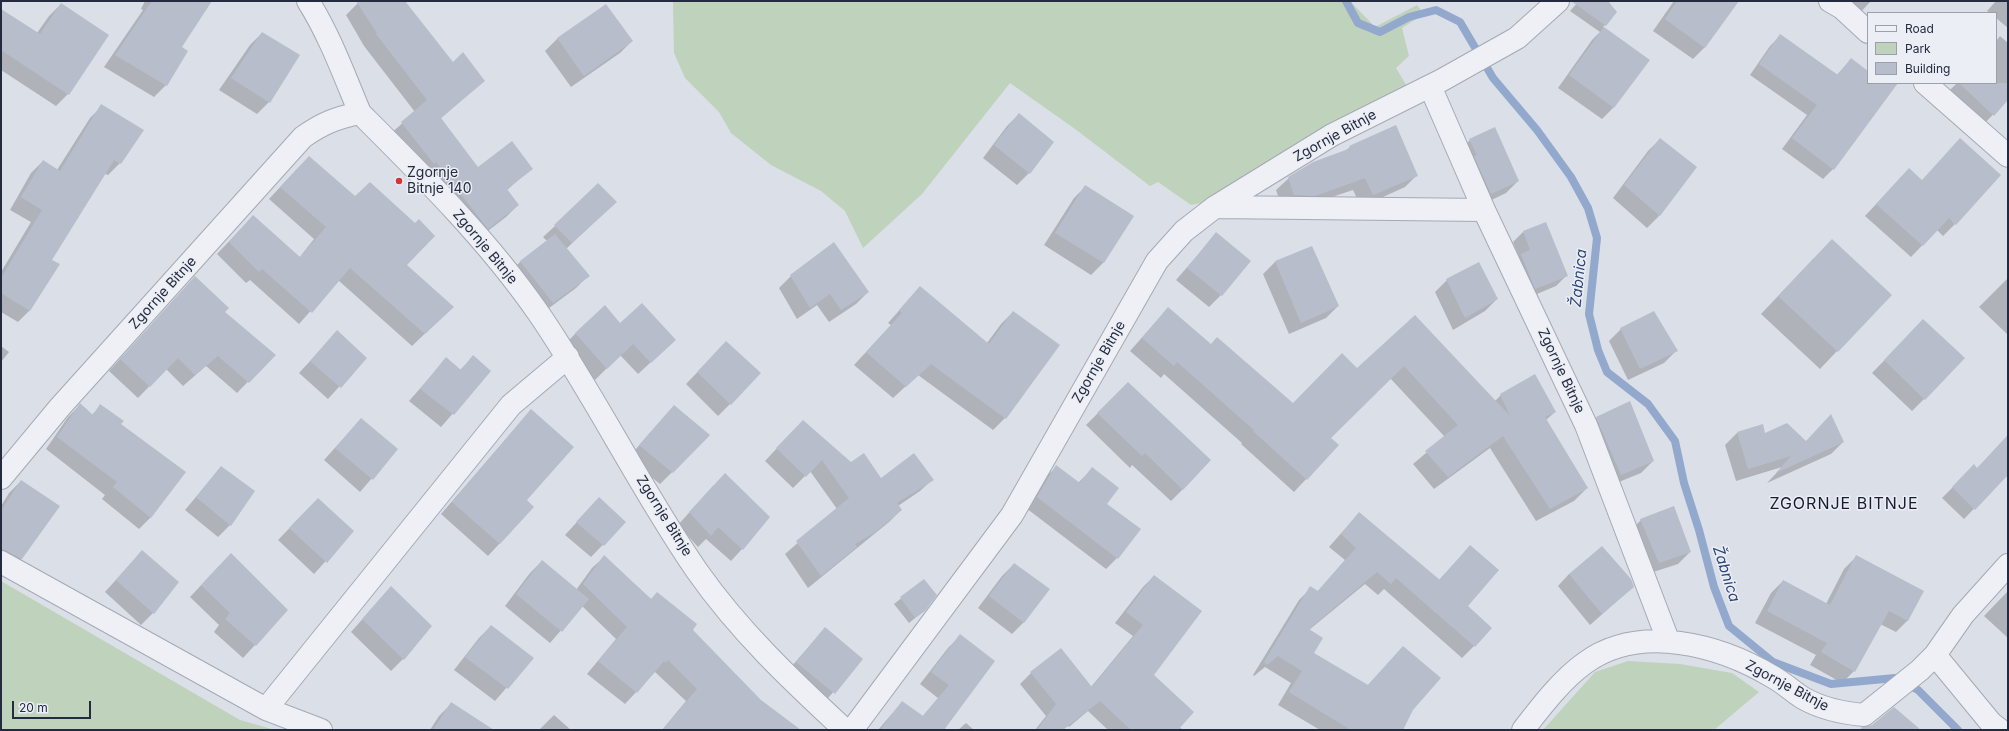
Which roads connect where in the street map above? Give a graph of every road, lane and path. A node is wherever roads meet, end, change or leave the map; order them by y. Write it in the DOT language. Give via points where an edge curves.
graph roads {
  1 [pos="308,1"];
  2 [pos="1558,1"];
  3 [pos="1830,1"];
  4 [pos="1867,31"];
  5 [pos="1926,84"];
  6 [pos="1430,86"];
  7 [pos="360,113"];
  8 [pos="2008,156"];
  9 [pos="1215,206"];
  10 [pos="1484,210"];
  11 [pos="568,357"];
  12 [pos="1,478"];
  13 [pos="1,562"];
  14 [pos="2008,565"];
  15 [pos="1668,640"];
  16 [pos="1927,663"];
  17 [pos="266,709"];
  18 [pos="321,730"];
  19 [pos="846,730"];
  20 [pos="852,730"];
  21 [pos="1523,730"];
  22 [pos="2000,730"];
  1 -- 7 [label="street" via="326,33"];
  2 -- 6 [label="street, Zgornje Bitnje" via="1517,38"];
  3 -- 4 [label="street" via="1842,8"];
  5 -- 8 [label="street"];
  6 -- 9 [label="street, Zgornje Bitnje" via="1332,135"];
  6 -- 10 [label="street, Zgornje Bitnje"];
  7 -- 11 [label="street, Zgornje Bitnje" via="473,230 536,310"];
  7 -- 12 [label="street, Zgornje Bitnje" via="322,123 303,137 60,407"];
  9 -- 10 [label="street"];
  9 -- 20 [label="street, Zgornje Bitnje" via="1184,232 1157,261 1012,515"];
  10 -- 15 [label="street, Zgornje Bitnje" via="1586,425"];
  11 -- 17 [label="street" via="511,405"];
  11 -- 19 [label="street, Zgornje Bitnje" via="668,526 718,599 774,663"];
  13 -- 17 [label="street"];
  14 -- 16 [label="street, Zgornje Bitnje" via="1963,615"];
  15 -- 16 [label="street, Zgornje Bitnje" via="1703,647 1732,658 1773,677 1803,698 1843,713 1864,715"];
  15 -- 21 [label="street, Zgornje Bitnje" via="1631,644 1604,652 1584,663"];
  16 -- 22 [label="street"];
  17 -- 18 [label="street"];
}
